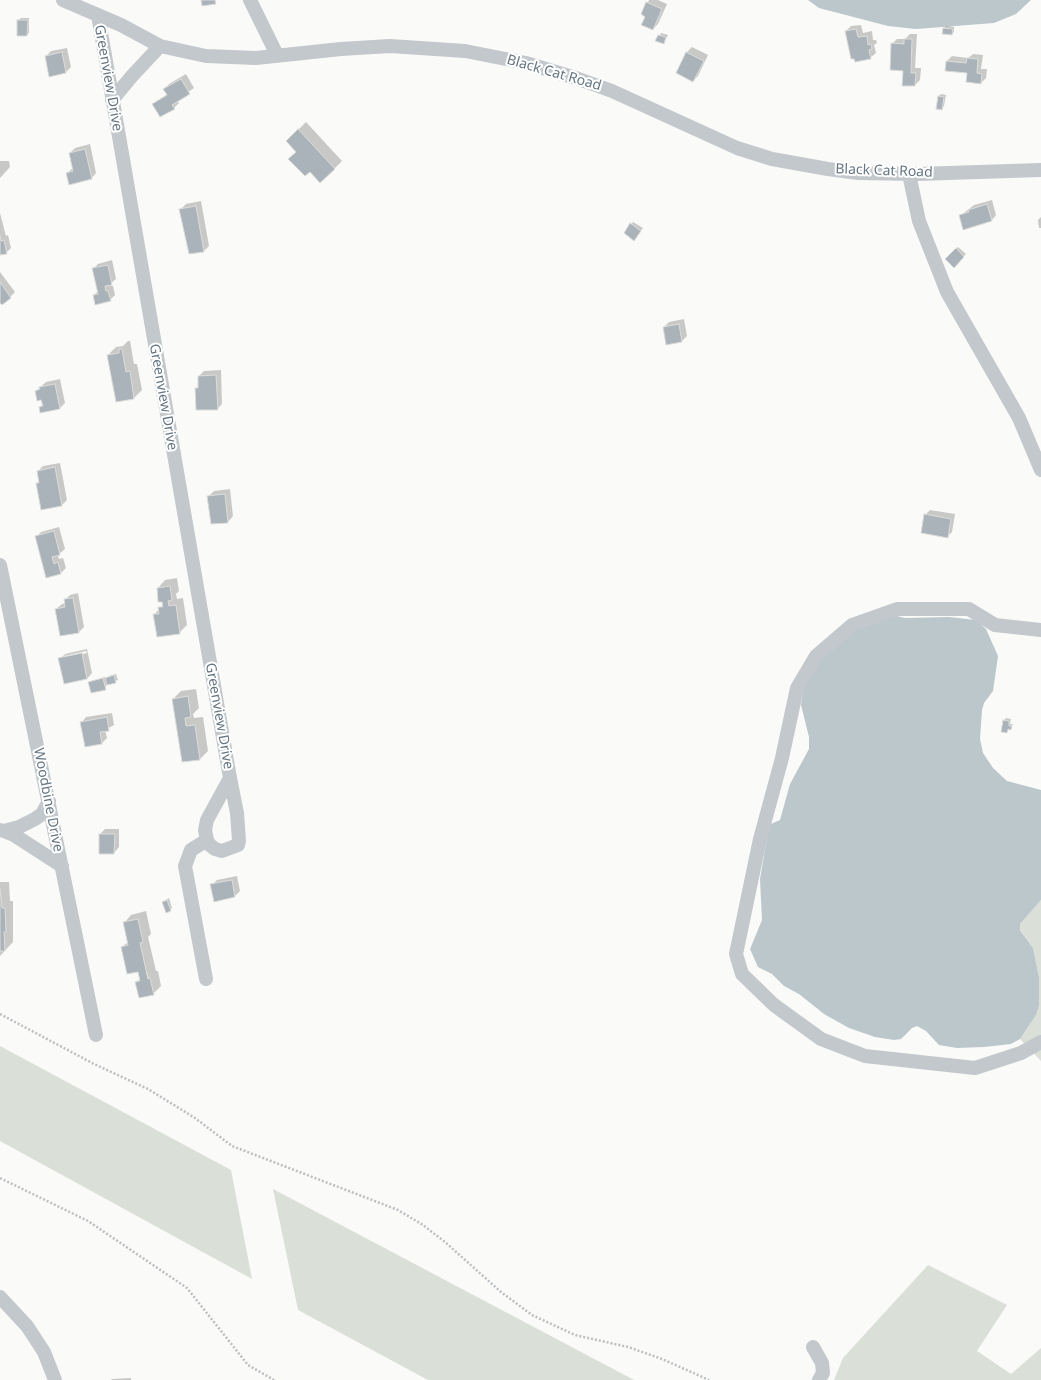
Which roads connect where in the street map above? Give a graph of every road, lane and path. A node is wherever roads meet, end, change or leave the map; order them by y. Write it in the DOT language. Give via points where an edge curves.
graph roads {
  1 [pos="63,0"];
  2 [pos="250,0"];
  3 [pos="98,15"];
  4 [pos="160,46"];
  5 [pos="277,55"];
  6 [pos="112,100"];
  7 [pos="1041,170"];
  8 [pos="909,174"];
  9 [pos="1041,470"];
  10 [pos="0,565"];
  11 [pos="1041,630"];
  12 [pos="230,778"];
  13 [pos="49,801"];
  14 [pos="2,830"];
  15 [pos="207,840"];
  16 [pos="62,866"];
  17 [pos="206,979"];
  18 [pos="0,1014"];
  19 [pos="96,1035"];
  20 [pos="1041,1042"];
  21 [pos="0,1178"];
  22 [pos="0,1297"];
  23 [pos="813,1347"];
  24 [pos="55,1380"];
  25 [pos="274,1380"];
  26 [pos="709,1380"];
  27 [pos="819,1380"];
  1 -- 3 [label="street, Black Cat Road"];
  2 -- 5 [label="street"];
  3 -- 4 [label="street, Black Cat Road"];
  3 -- 6 [label="street, Greenview Drive"];
  4 -- 5 [label="street, Black Cat Road" via="206,56 256,58"];
  4 -- 6 [label="street"];
  5 -- 8 [label="street, Black Cat Road" via="390,46 465,51 492,56 526,63 612,91 737,148 772,158 858,173"];
  6 -- 12 [label="street, Greenview Drive"];
  7 -- 8 [label="street, Black Cat Road"];
  8 -- 9 [label="street" via="919,221 947,292 1019,418"];
  10 -- 13 [label="street, Woodbine Drive"];
  11 -- 20 [label="street" via="995,625 969,608 897,609 852,625 816,656 797,688 782,758 760,839 736,954 742,974 774,1005 821,1039 865,1056 975,1068 1021,1053"];
  12 -- 15 [label="street, Greenview Drive" via="207,820"];
  12 -- 15 [label="street, Greenview Drive" via="237,812 238,845 222,851 210,846"];
  13 -- 14 [label="street" via="42,814 35,819 19,827"];
  13 -- 16 [label="street, Woodbine Drive"];
  14 -- 16 [label="street"];
  15 -- 17 [label="street" via="191,850 184,866"];
  16 -- 19 [label="street, Woodbine Drive"];
  18 -- 26 [label="path" via="94,1064 148,1089 196,1118 232,1146 398,1210 434,1234 532,1315 575,1335 628,1347"];
  21 -- 25 [label="path" via="88,1221 187,1288 248,1365"];
  22 -- 24 [label="street" via="27,1326 40,1345"];
  23 -- 27 [label="street" via="822,1363 823,1373"];
}
